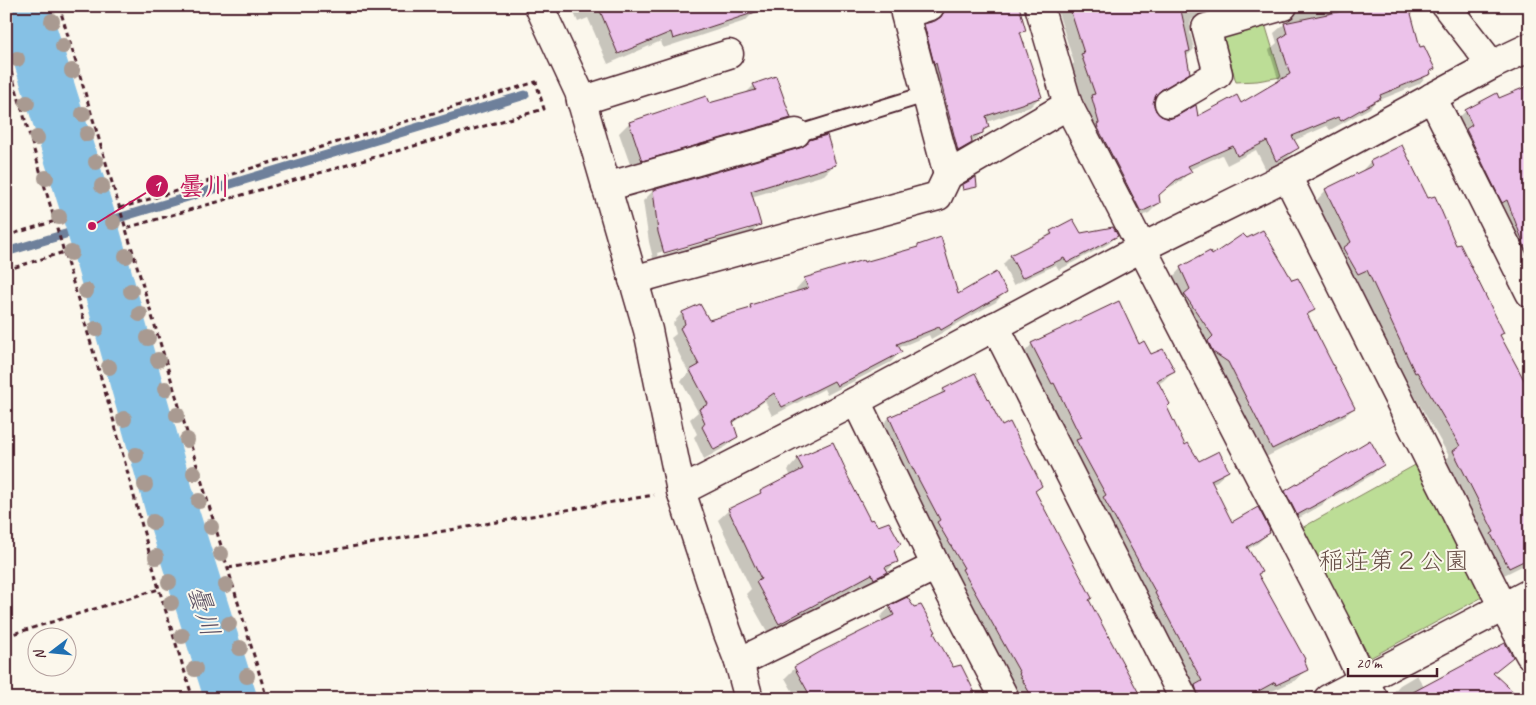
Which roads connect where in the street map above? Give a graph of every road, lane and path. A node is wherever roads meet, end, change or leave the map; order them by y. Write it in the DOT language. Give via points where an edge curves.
graph roads {
  1 [pos="59,6"];
  2 [pos="539,6"];
  3 [pos="930,6"];
  4 [pos="1039,6"];
  5 [pos="1283,6"];
  6 [pos="1446,6"];
  7 [pos="1203,17"];
  8 [pos="1530,47"];
  9 [pos="729,54"];
  10 [pos="6,55"];
  11 [pos="1492,65"];
  12 [pos="927,94"];
  13 [pos="1432,97"];
  14 [pos="581,101"];
  15 [pos="1169,103"];
  16 [pos="1068,105"];
  17 [pos="796,132"];
  18 [pos="948,175"];
  19 [pos="1287,176"];
  20 [pos="606,188"];
  21 [pos="120,208"];
  22 [pos="55,221"];
  23 [pos="126,228"];
  24 [pos="6,236"];
  25 [pos="1141,248"];
  26 [pos="64,252"];
  27 [pos="6,270"];
  28 [pos="633,280"];
  29 [pos="1530,293"];
  30 [pos="995,326"];
  31 [pos="856,401"];
  32 [pos="681,490"];
  33 [pos="936,566"];
  34 [pos="228,568"];
  35 [pos="159,589"];
  36 [pos="1530,593"];
  37 [pos="1503,606"];
  38 [pos="6,636"];
  39 [pos="1530,655"];
  40 [pos="739,662"];
  41 [pos="1369,690"];
  42 [pos="193,699"];
  43 [pos="267,699"];
  44 [pos="749,699"];
  45 [pos="1005,699"];
  46 [pos="1184,699"];
  47 [pos="1328,699"];
  1 -- 21 [label="path"];
  2 -- 14 [label="street"];
  3 -- 12 [label="street" via="905,14"];
  4 -- 16 [label="street"];
  5 -- 7 [label="street"];
  6 -- 11 [label="street"];
  7 -- 15 [label="street" via="1218,74"];
  8 -- 11 [label="street"];
  9 -- 14 [label="street"];
  10 -- 22 [label="path"];
  11 -- 13 [label="street"];
  12 -- 17 [label="lane"];
  12 -- 18 [label="street"];
  13 -- 19 [label="street"];
  13 -- 29 [label="street"];
  14 -- 20 [label="street"];
  16 -- 18 [label="street"];
  16 -- 25 [label="street"];
  17 -- 20 [label="street"];
  18 -- 28 [label="street" via="938,196"];
  19 -- 25 [label="street"];
  19 -- 37 [label="street"];
  20 -- 28 [label="street"];
  21 -- 23 [label="path"];
  21 -- 23 [label="path" via="536,82 544,109"];
  22 -- 24 [label="path"];
  22 -- 26 [label="path"];
  23 -- 34 [label="path"];
  25 -- 30 [label="street"];
  25 -- 41 [label="street"];
  26 -- 27 [label="path"];
  26 -- 35 [label="path"];
  28 -- 32 [label="street" via="648,330"];
  30 -- 31 [label="street"];
  30 -- 46 [label="street"];
  31 -- 32 [label="street"];
  31 -- 33 [label="street"];
  32 -- 34 [label="path"];
  32 -- 40 [label="street"];
  33 -- 40 [label="street"];
  33 -- 45 [label="street"];
  34 -- 43 [label="path"];
  35 -- 38 [label="path"];
  35 -- 42 [label="path"];
  36 -- 37 [label="street"];
  37 -- 39 [label="street"];
  37 -- 41 [label="street"];
  40 -- 44 [label="street"];
  41 -- 47 [label="street"];
}
